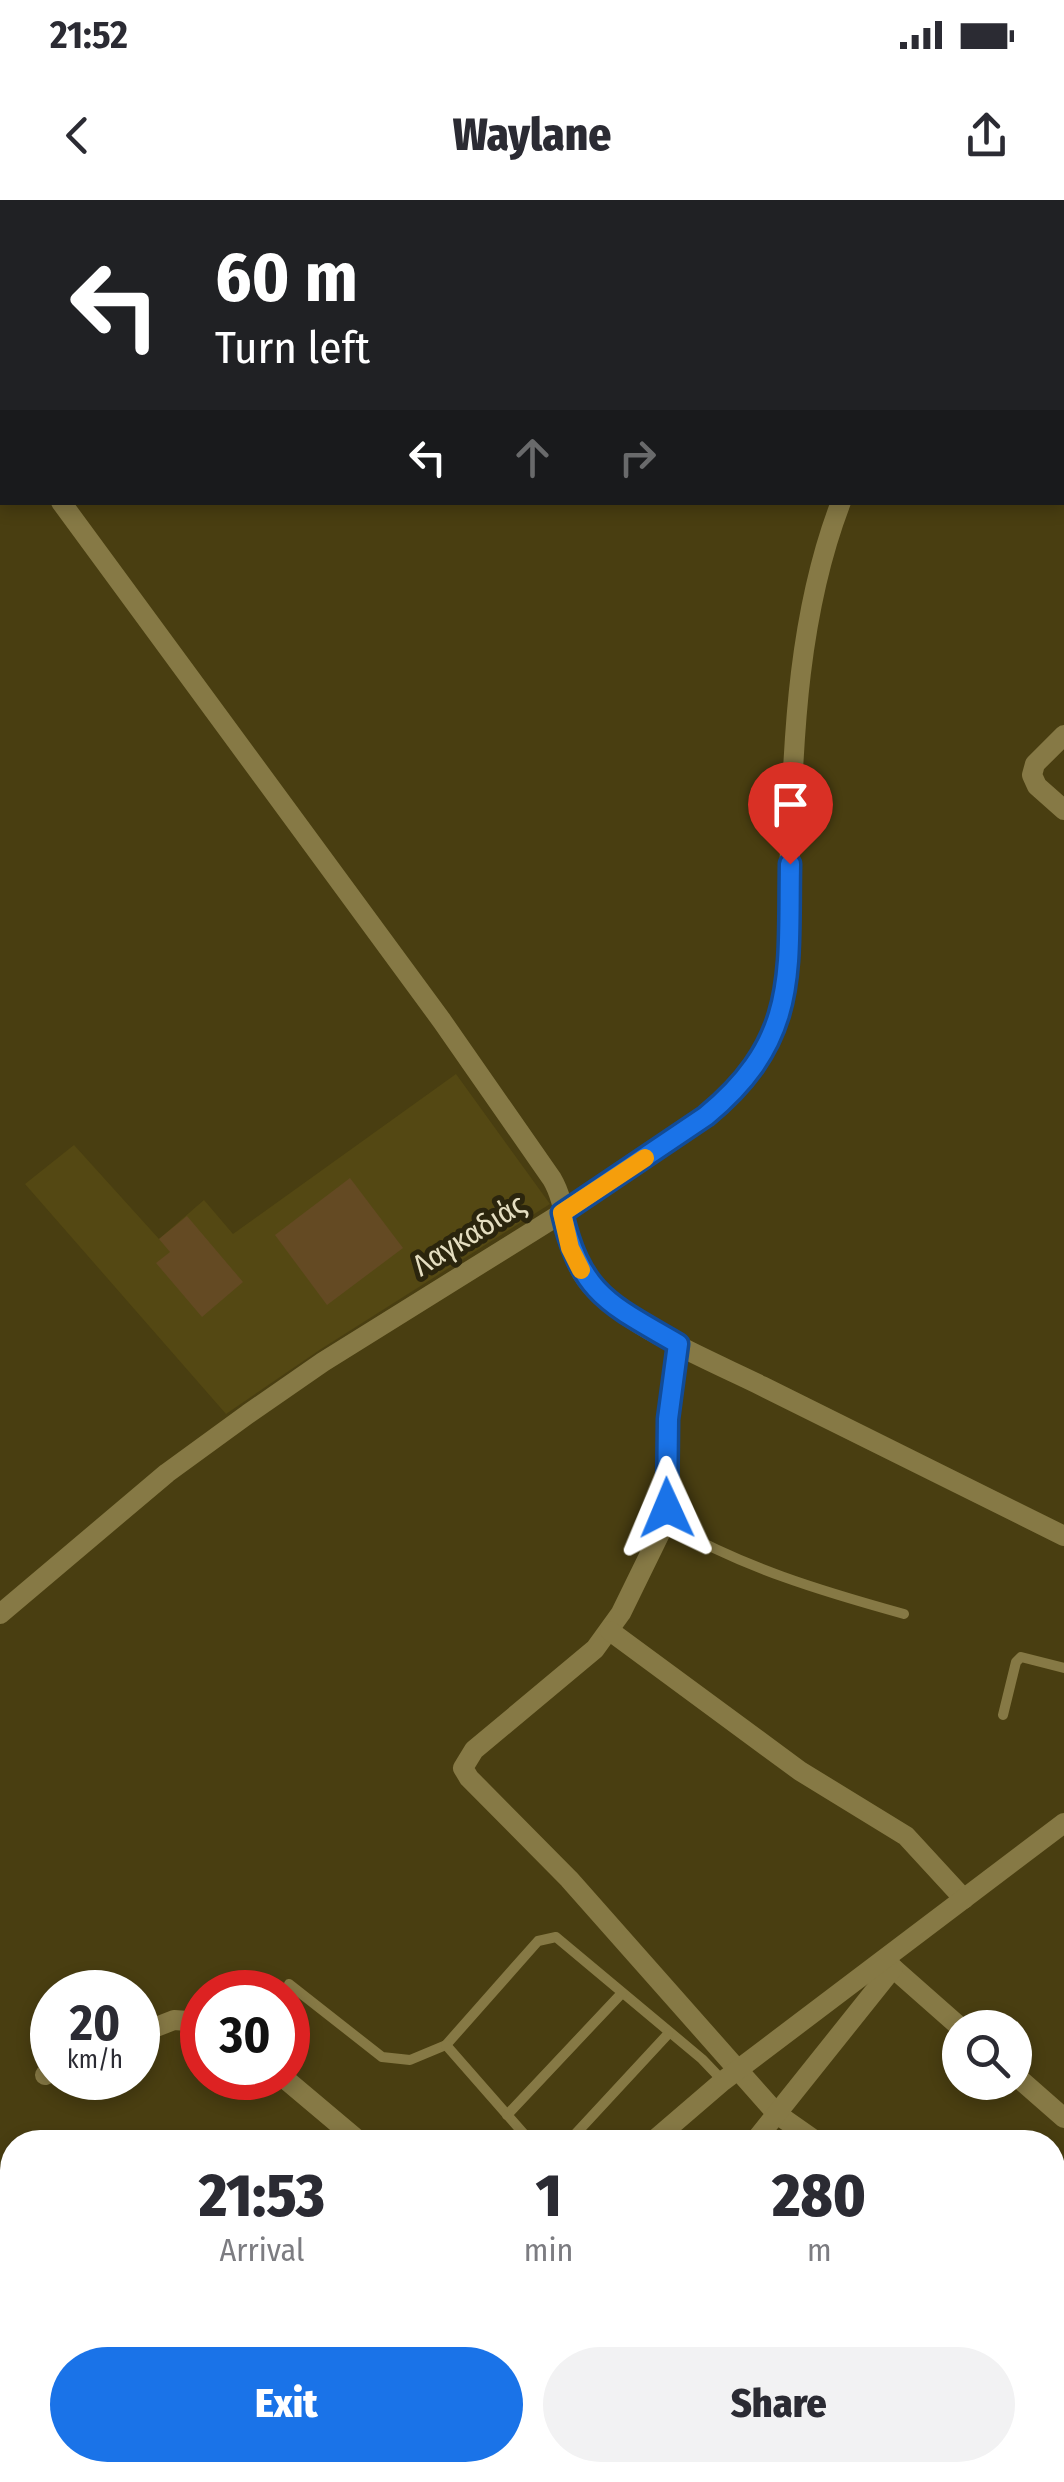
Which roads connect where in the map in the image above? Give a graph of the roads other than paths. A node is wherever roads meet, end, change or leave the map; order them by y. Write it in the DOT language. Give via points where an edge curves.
graph roads {
  1 [pos="63,505"];
  2 [pos="840,505"];
  3 [pos="1064,736"];
  4 [pos="1064,810"];
  5 [pos="562,1213"];
  6 [pos="678,1344"];
  7 [pos="665,1523"];
  8 [pos="1064,1536"];
  9 [pos="0,1614"];
  10 [pos="904,1614"];
  11 [pos="610,1631"];
  12 [pos="1064,1668"];
  13 [pos="1003,1714"];
  14 [pos="1064,1822"];
  15 [pos="964,1899"];
  16 [pos="888,1964"];
  17 [pos="622,1992"];
  18 [pos="310,2000"];
  19 [pos="942,2011"];
  20 [pos="668,2034"];
  21 [pos="446,2045"];
  22 [pos="730,2076"];
  23 [pos="1032,2090"];
  24 [pos="310,2100"];
  25 [pos="777,2114"];
  26 [pos="507,2115"];
  27 [pos="1064,2118"];
  28 [pos="346,2130"];
  29 [pos="521,2130"];
  30 [pos="579,2130"];
  31 [pos="666,2130"];
  32 [pos="764,2130"];
  33 [pos="800,2130"];
  1 -- 5 [label="street" via="453,1037 552,1179"];
  2 -- 5 [label="street, Λαγκαδιάς" via="814,596 798,716 788,965 778,1022 728,1098"];
  3 -- 4 [label="street" via="1032,769 1033,782"];
  5 -- 6 [label="street" via="570,1248 594,1290"];
  5 -- 9 [label="street, Λαγκαδιάς" via="322,1362 166,1473"];
  6 -- 7 [label="street"];
  6 -- 8 [label="street"];
  7 -- 10 [label="lane" via="726,1556"];
  7 -- 11 [label="street"];
  11 -- 15 [label="street" via="800,1771 906,1836"];
  11 -- 22 [label="street" via="474,1750 464,1772 569,1879"];
  12 -- 13 [label="lane" via="1020,1657"];
  14 -- 15 [label="street"];
  15 -- 16 [label="street"];
  16 -- 19 [label="street"];
  16 -- 22 [label="street"];
  16 -- 25 [label="street"];
  17 -- 20 [label="lane"];
  17 -- 21 [label="lane" via="563,1940 544,1938"];
  17 -- 26 [label="lane"];
  18 -- 21 [label="lane" via="382,2057 410,2060"];
  20 -- 22 [label="lane"];
  20 -- 30 [label="lane"];
  21 -- 26 [label="lane"];
  22 -- 25 [label="street"];
  22 -- 31 [label="street"];
  23 -- 27 [label="street"];
  24 -- 28 [label="street"];
  25 -- 32 [label="street"];
  25 -- 33 [label="street"];
  26 -- 29 [label="lane"];
}
